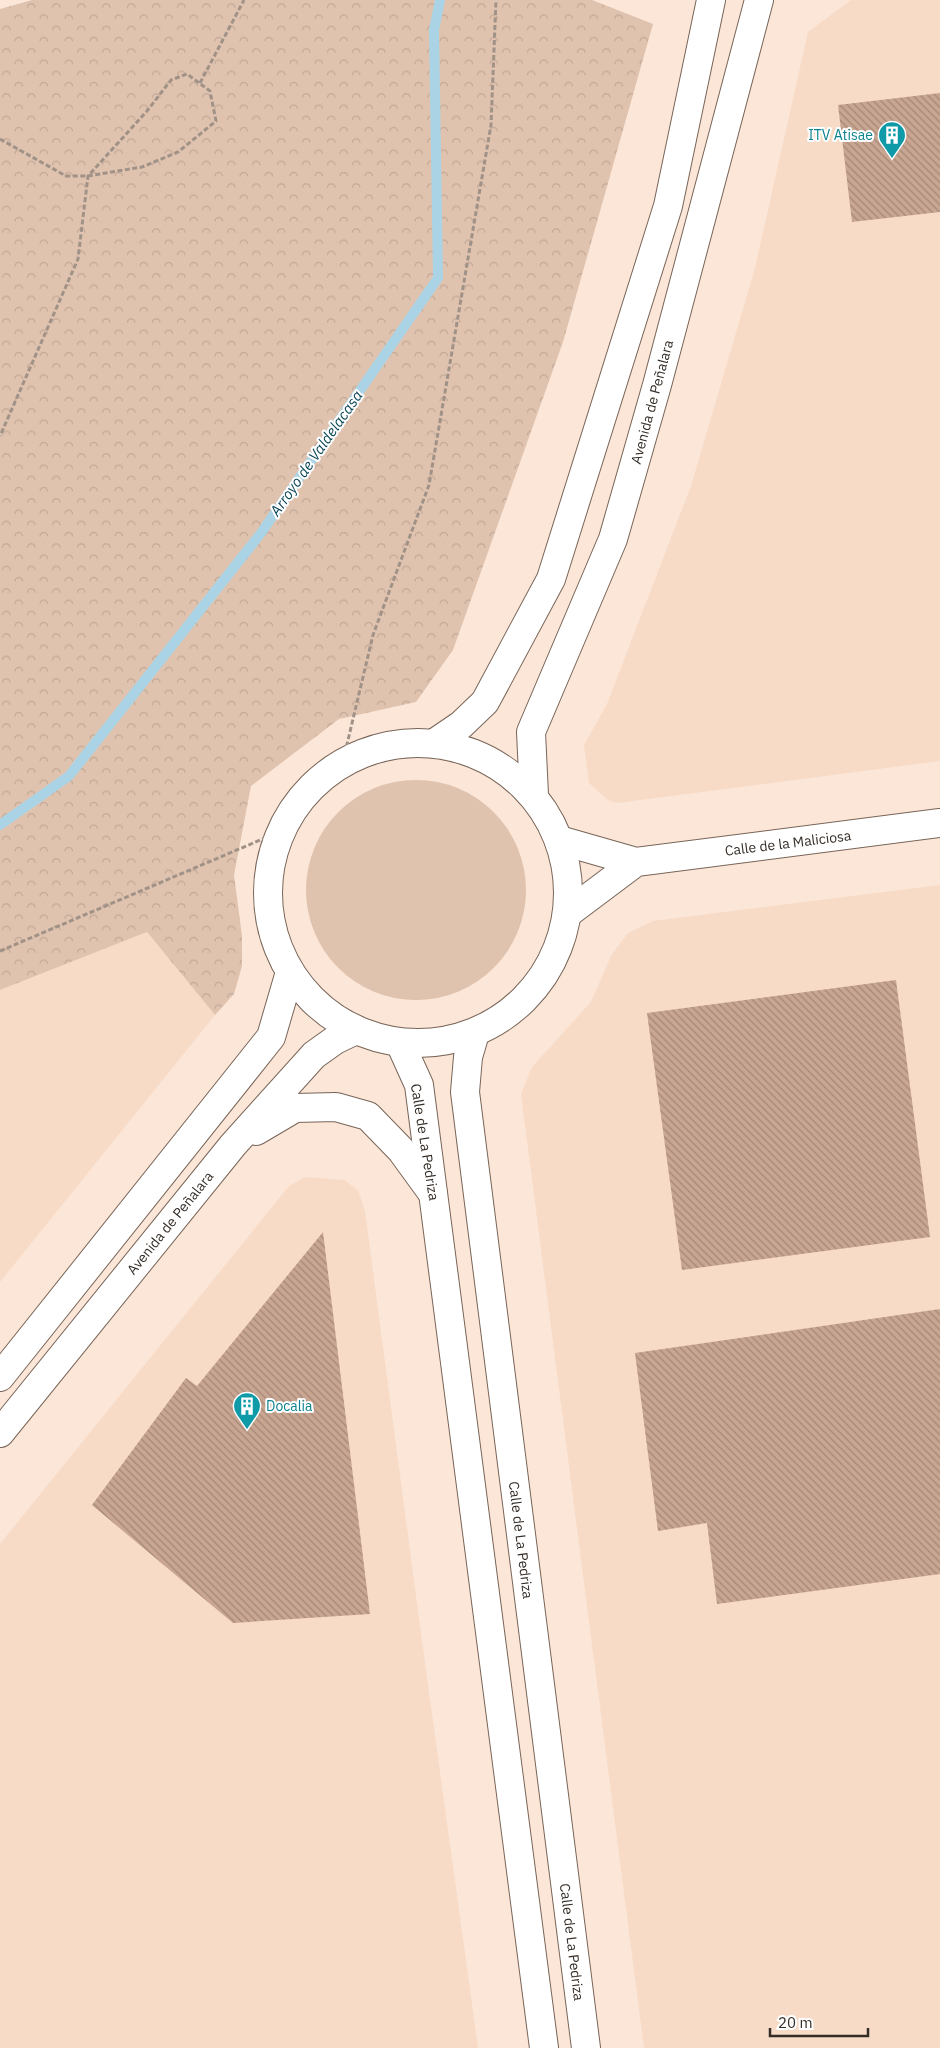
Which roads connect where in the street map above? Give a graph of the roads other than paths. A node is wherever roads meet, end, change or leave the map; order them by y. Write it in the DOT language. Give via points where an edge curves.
graph roads {
  1 [pos="711,0"];
  2 [pos="759,0"];
  3 [pos="436,742"];
  4 [pos="534,795"];
  5 [pos="940,823"];
  6 [pos="559,840"];
  7 [pos="636,862"];
  8 [pos="568,913"];
  9 [pos="290,972"];
  10 [pos="356,1030"];
  11 [pos="475,1033"];
  12 [pos="400,1043"];
  13 [pos="233,1145"];
  14 [pos="433,1194"];
  15 [pos="0,1377"];
  16 [pos="0,1433"];
  17 [pos="544,2048"];
  18 [pos="586,2048"];
  1 -- 3 [label="street" via="668,206 551,579 485,702 461,725"];
  2 -- 4 [label="street, Avenida de Peñalara" via="614,539 530,732"];
  3 -- 4 [label="street" via="472,752 506,770"];
  3 -- 9 [label="street" via="388,744 343,761 305,792 280,832 267,879 271,927"];
  4 -- 6 [label="street"];
  5 -- 7 [label="street, Calle de la Maliciosa"];
  6 -- 7 [label="street, Calle de la Maliciosa"];
  6 -- 8 [label="street" via="568,876"];
  7 -- 8 [label="street, Calle de la Maliciosa"];
  8 -- 11 [label="street" via="552,964 519,1005"];
  9 -- 10 [label="street" via="318,1006"];
  9 -- 15 [label="street" via="270,1036"];
  10 -- 12 [label="street"];
  10 -- 13 [label="street, Avenida de Peñalara" via="314,1055"];
  11 -- 12 [label="street" via="438,1043"];
  11 -- 18 [label="street, Calle de La Pedriza" via="468,1057 465,1092"];
  12 -- 14 [label="street, Calle de La Pedriza" via="419,1085"];
  13 -- 14 [label="street" via="295,1108 336,1107 368,1116 401,1150"];
  13 -- 16 [label="street, Avenida de Peñalara"];
  14 -- 17 [label="street, Calle de La Pedriza"];
}
